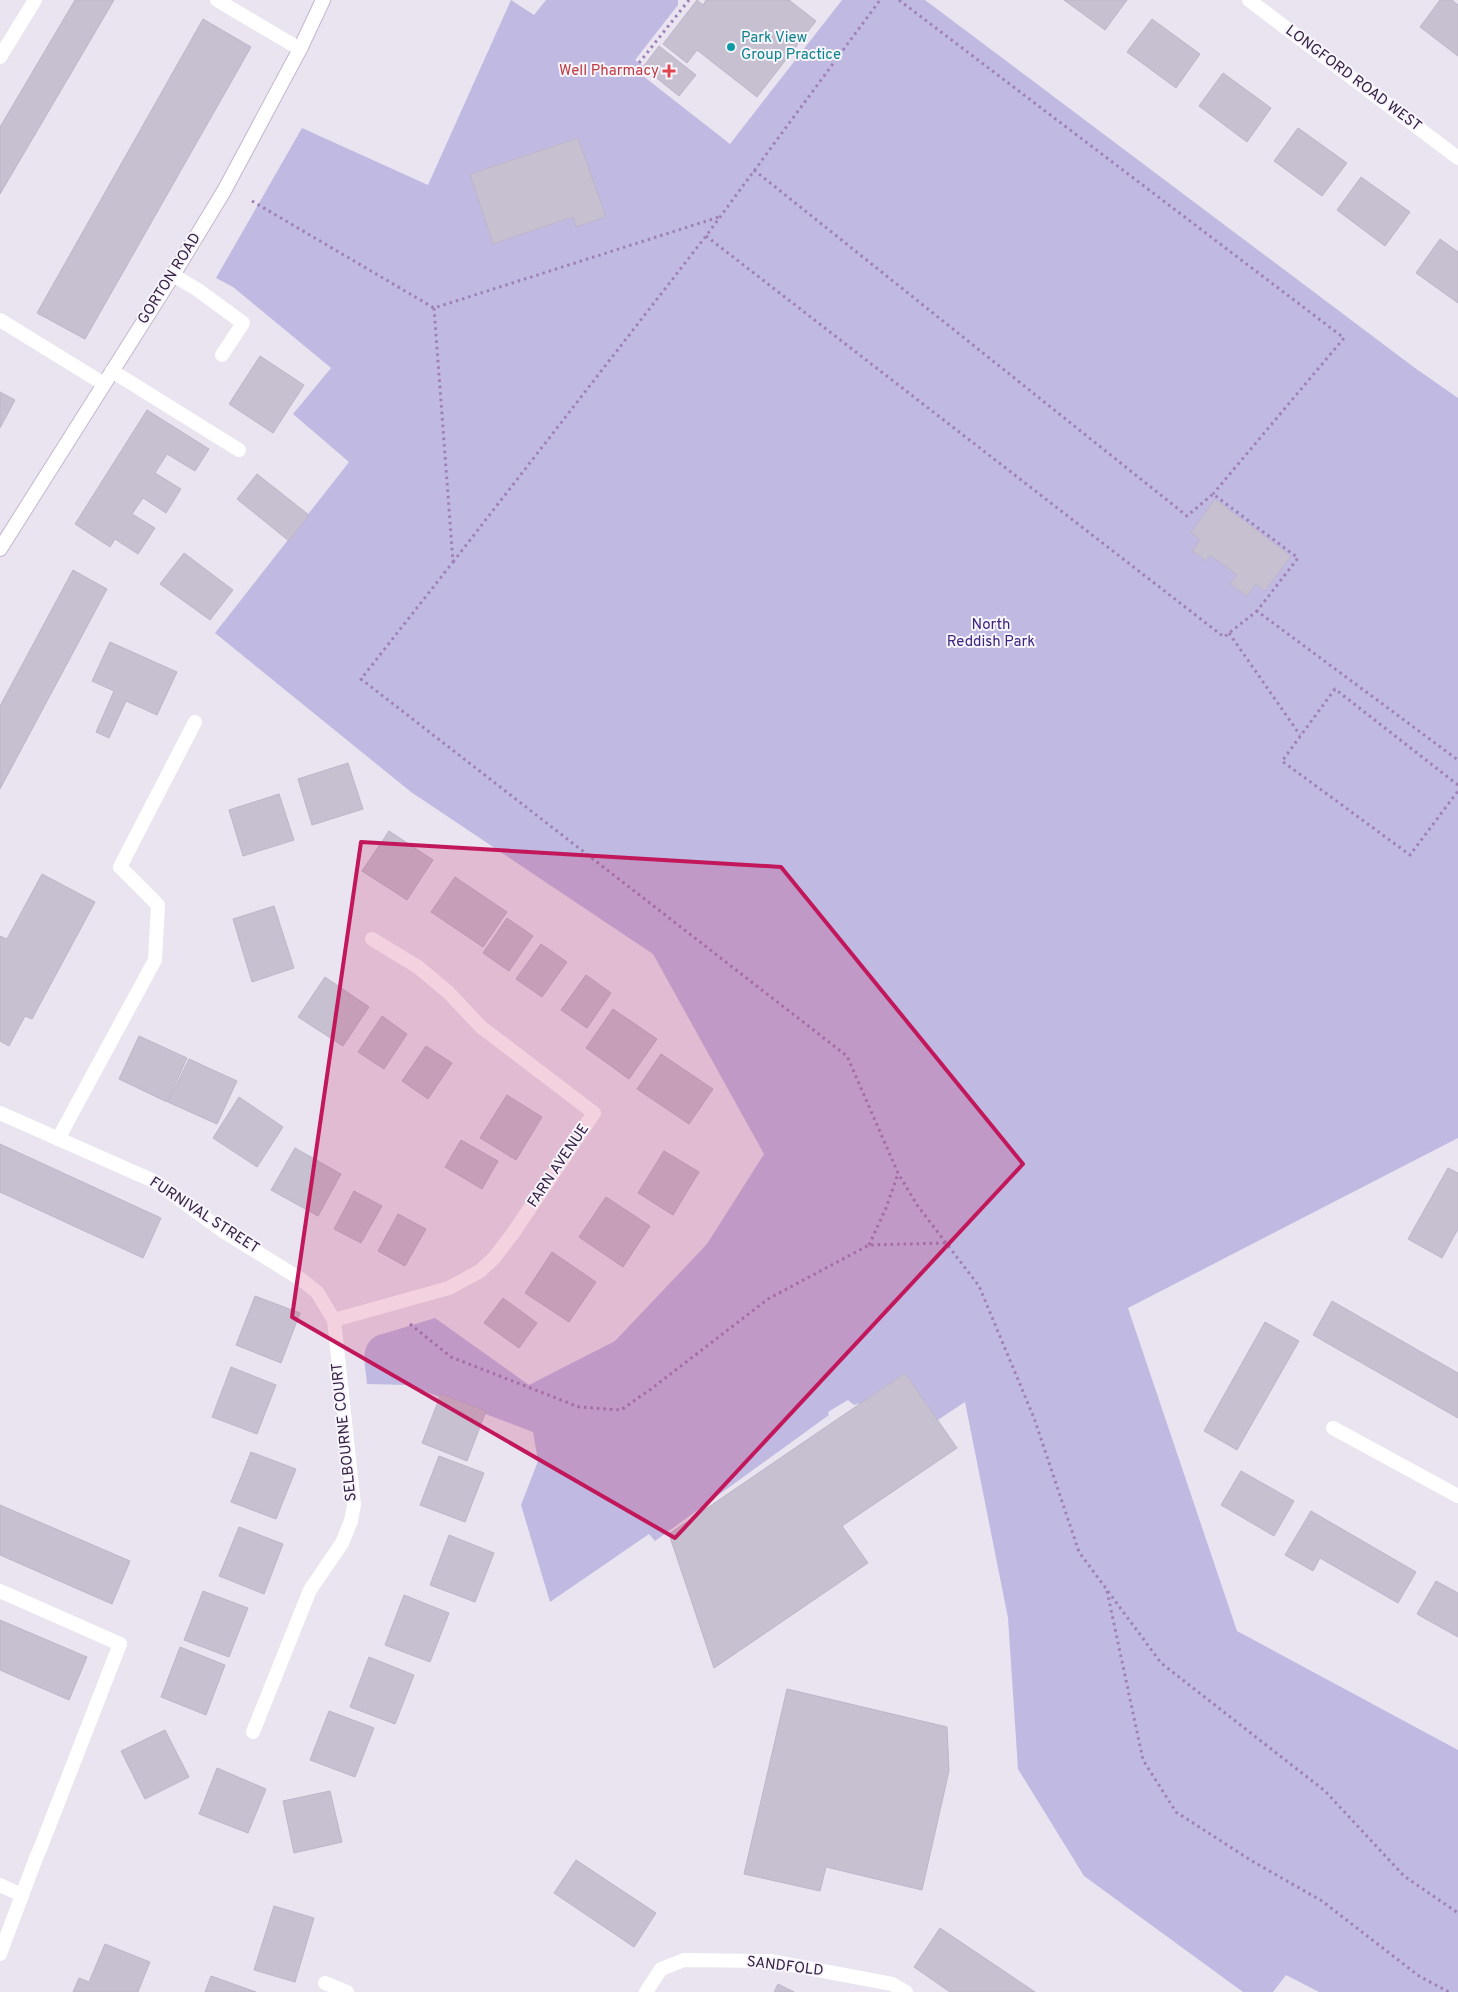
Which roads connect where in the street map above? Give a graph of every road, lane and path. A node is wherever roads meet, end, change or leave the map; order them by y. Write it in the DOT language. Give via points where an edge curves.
graph roads {
  1 [pos="35,0"];
  2 [pos="217,0"];
  3 [pos="323,0"];
  4 [pos="688,0"];
  5 [pos="880,0"];
  6 [pos="899,0"];
  7 [pos="1249,0"];
  8 [pos="300,49"];
  9 [pos="0,57"];
  10 [pos="639,63"];
  11 [pos="1458,158"];
  12 [pos="754,170"];
  13 [pos="252,201"];
  14 [pos="720,217"];
  15 [pos="706,236"];
  16 [pos="173,275"];
  17 [pos="434,308"];
  18 [pos="0,320"];
  19 [pos="222,355"];
  20 [pos="112,371"];
  21 [pos="104,384"];
  22 [pos="239,450"];
  23 [pos="1213,494"];
  24 [pos="0,549"];
  25 [pos="452,562"];
  26 [pos="1257,611"];
  27 [pos="1230,633"];
  28 [pos="195,722"];
  29 [pos="1300,735"];
  30 [pos="1458,760"];
  31 [pos="1458,785"];
  32 [pos="1458,791"];
  33 [pos="372,939"];
  34 [pos="0,1113"];
  35 [pos="58,1139"];
  36 [pos="898,1173"];
  37 [pos="946,1243"];
  38 [pos="869,1245"];
  39 [pos="389,1306"];
  40 [pos="334,1320"];
  41 [pos="1333,1428"];
  42 [pos="1458,1496"];
  43 [pos="1106,1588"];
  44 [pos="0,1591"];
  45 [pos="254,1732"];
  46 [pos="0,1885"];
  47 [pos="22,1894"];
  48 [pos="1458,1913"];
  49 [pos="0,1954"];
  50 [pos="326,1983"];
  51 [pos="347,1992"];
  52 [pos="646,1992"];
  53 [pos="906,1992"];
  54 [pos="1448,1992"];
  1 -- 9 [label="street"];
  2 -- 8 [label="street"];
  3 -- 8 [label="street, GORTON ROAD"];
  4 -- 10 [label="path"];
  5 -- 12 [label="path"];
  6 -- 23 [label="path" via="1344,338"];
  7 -- 11 [label="street, LONGFORD ROAD WEST"];
  8 -- 16 [label="street, GORTON ROAD" via="224,191"];
  12 -- 14 [label="path"];
  12 -- 23 [label="path" via="1187,516"];
  13 -- 17 [label="path"];
  14 -- 15 [label="path"];
  14 -- 17 [label="path"];
  15 -- 25 [label="path"];
  15 -- 27 [label="path" via="1224,637"];
  16 -- 19 [label="street" via="243,323"];
  16 -- 20 [label="street, GORTON ROAD"];
  17 -- 25 [label="path"];
  18 -- 21 [label="street"];
  20 -- 21 [label="street, GORTON ROAD"];
  20 -- 22 [label="street"];
  21 -- 24 [label="street, GORTON ROAD"];
  23 -- 26 [label="path" via="1298,558"];
  25 -- 36 [label="path" via="361,679 847,1056"];
  26 -- 27 [label="path"];
  26 -- 30 [label="path"];
  27 -- 29 [label="path"];
  28 -- 35 [label="street" via="120,867 158,905 155,960"];
  29 -- 31 [label="path" via="1335,689"];
  29 -- 32 [label="path" via="1282,761 1410,855"];
  33 -- 39 [label="street, FARN AVENUE" via="418,967 448,992 481,1027 594,1113 494,1258 449,1288"];
  34 -- 35 [label="street, FURNIVAL STREET"];
  35 -- 40 [label="street, FURNIVAL STREET" via="156,1182 223,1231 302,1280 316,1292"];
  36 -- 37 [label="path"];
  36 -- 38 [label="path"];
  37 -- 38 [label="path"];
  37 -- 43 [label="path" via="979,1286 1034,1418 1079,1552"];
  38 -- 39 [label="path" via="768,1299 620,1410 579,1407 450,1357"];
  39 -- 40 [label="street, FARN AVENUE"];
  40 -- 45 [label="street, SELBOURNE COURT" via="354,1505 351,1522 342,1543 310,1590"];
  41 -- 42 [label="street"];
  43 -- 48 [label="path" via="1161,1663 1325,1792 1404,1876"];
  43 -- 54 [label="path" via="1144,1760 1176,1812 1322,1901 1419,1976"];
  44 -- 47 [label="street" via="120,1644"];
  46 -- 47 [label="street"];
  47 -- 49 [label="street"];
  50 -- 51 [label="street"];
  52 -- 53 [label="street, SANDFOLD" via="661,1969 684,1960 770,1961 892,1984"];
}
